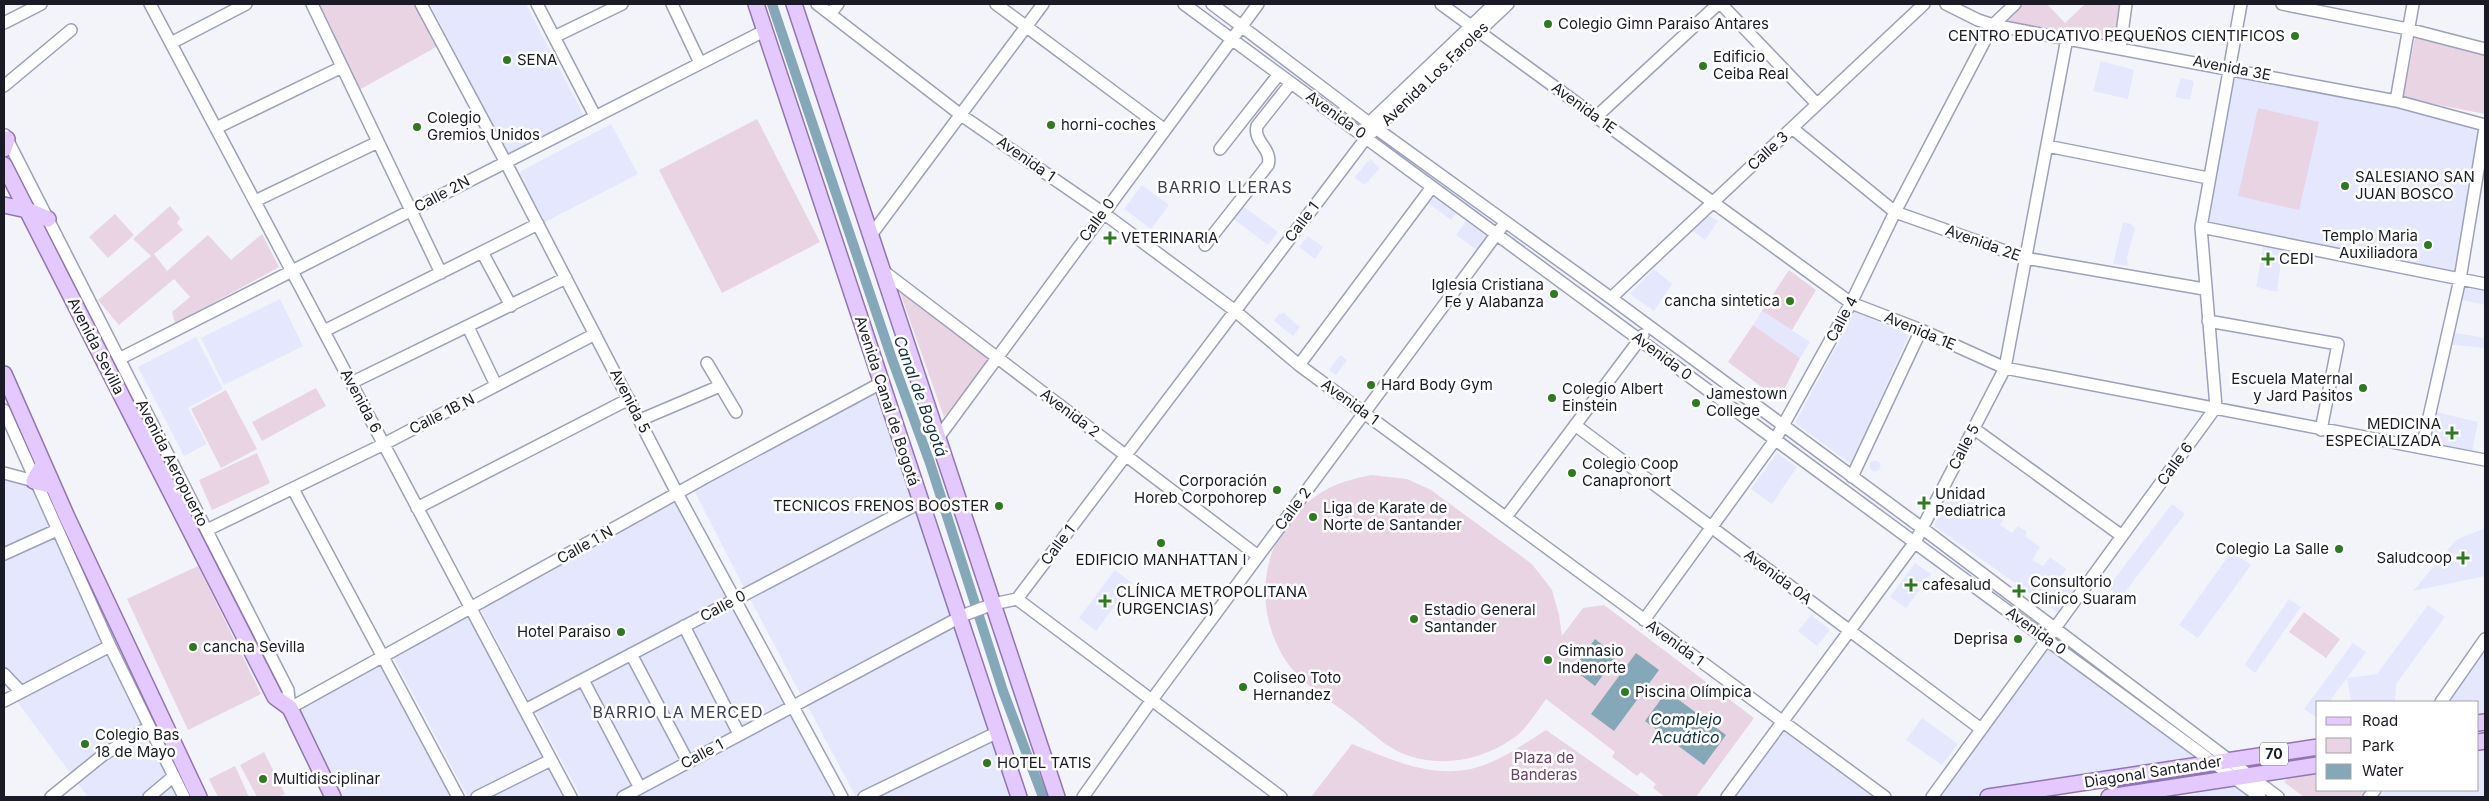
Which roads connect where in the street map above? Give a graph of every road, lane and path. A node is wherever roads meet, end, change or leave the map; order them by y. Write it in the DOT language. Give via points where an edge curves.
graph roads {
  1 [pos="41,4"];
  2 [pos="150,4"];
  3 [pos="246,4"];
  4 [pos="312,4"];
  5 [pos="421,4"];
  6 [pos="536,4"];
  7 [pos="622,4"];
  8 [pos="672,4"];
  9 [pos="756,4"];
  10 [pos="794,4"];
  11 [pos="817,4"];
  12 [pos="838,4"];
  13 [pos="996,4"];
  14 [pos="1044,4"];
  15 [pos="1184,4"];
  16 [pos="1212,4"];
  17 [pos="1258,4"];
  18 [pos="1441,4"];
  19 [pos="1494,4"];
  20 [pos="1508,4"];
  21 [pos="1720,4"];
  22 [pos="1924,4"];
  23 [pos="1946,4"];
  24 [pos="1961,4"];
  25 [pos="2015,4"];
  26 [pos="2126,4"];
  27 [pos="2241,4"];
  28 [pos="2282,4"];
  29 [pos="2413,4"];
  30 [pos="830,14"];
  31 [pos="1978,20"];
  32 [pos="4,23"];
  33 [pos="1993,25"];
  34 [pos="1027,26"];
  35 [pos="1242,26"];
  36 [pos="1475,28"];
  37 [pos="2408,29"];
  38 [pos="71,30"];
  39 [pos="764,31"];
  40 [pos="554,37"];
  41 [pos="2067,38"];
  42 [pos="1232,39"];
  43 [pos="171,43"];
  44 [pos="2120,48"];
  45 [pos="2485,49"];
  46 [pos="700,62"];
  47 [pos="342,67"];
  48 [pos="2229,67"];
  49 [pos="1279,74"];
  50 [pos="1291,83"];
  51 [pos="4,86"];
  52 [pos="2396,101"];
  53 [pos="1817,104"];
  54 [pos="961,115"];
  55 [pos="595,116"];
  56 [pos="1596,117"];
  57 [pos="1373,126"];
  58 [pos="2485,127"];
  59 [pos="216,128"];
  60 [pos="1792,128"];
  61 [pos="1165,130"];
  62 [pos="1366,138"];
  63 [pos="5,140"];
  64 [pos="378,142"];
  65 [pos="2047,146"];
  66 [pos="1220,149"];
  67 [pos="505,161"];
  68 [pos="4,165"];
  69 [pos="2208,178"];
  70 [pos="1432,187"];
  71 [pos="255,201"];
  72 [pos="1712,202"];
  73 [pos="4,205"];
  74 [pos="27,210"];
  75 [pos="411,211"];
  76 [pos="1102,212"];
  77 [pos="1895,212"];
  78 [pos="48,219"];
  79 [pos="1506,222"];
  80 [pos="538,224"];
  81 [pos="2201,227"];
  82 [pos="1497,234"];
  83 [pos="871,235"];
  84 [pos="1205,245"];
  85 [pos="482,252"];
  86 [pos="2025,258"];
  87 [pos="882,270"];
  88 [pos="292,271"];
  89 [pos="440,273"];
  90 [pos="566,278"];
  91 [pos="2460,279"];
  92 [pos="2485,284"];
  93 [pos="2204,289"];
  94 [pos="1611,298"];
  95 [pos="1851,303"];
  96 [pos="511,306"];
  97 [pos="1234,310"];
  98 [pos="2208,321"];
  99 [pos="1649,326"];
  100 [pos="468,327"];
  101 [pos="1921,330"];
  102 [pos="324,331"];
  103 [pos="595,334"];
  104 [pos="1640,339"];
  105 [pos="997,357"];
  106 [pos="119,359"];
  107 [pos="707,363"];
  108 [pos="1299,365"];
  109 [pos="2005,368"];
  110 [pos="4,374"];
  111 [pos="352,383"];
  112 [pos="882,383"];
  113 [pos="496,385"];
  114 [pos="720,386"];
  115 [pos="629,399"];
  116 [pos="2216,407"];
  117 [pos="4,410"];
  118 [pos="736,412"];
  119 [pos="1364,413"];
  120 [pos="640,420"];
  121 [pos="1575,425"];
  122 [pos="1783,426"];
  123 [pos="1973,428"];
  124 [pos="2321,430"];
  125 [pos="938,438"];
  126 [pos="1775,440"];
  127 [pos="384,444"];
  128 [pos="2422,448"];
  129 [pos="1125,455"];
  130 [pos="2485,460"];
  131 [pos="43,464"];
  132 [pos="4,473"];
  133 [pos="1852,477"];
  134 [pos="34,481"];
  135 [pos="53,486"];
  136 [pos="293,489"];
  137 [pos="677,494"];
  138 [pos="921,502"];
  139 [pos="417,508"];
  140 [pos="1506,517"];
  141 [pos="1713,528"];
  142 [pos="1922,528"];
  143 [pos="57,530"];
  144 [pos="207,530"];
  145 [pos="2122,536"];
  146 [pos="1915,542"];
  147 [pos="4,554"];
  148 [pos="1258,556"];
  149 [pos="736,599"];
  150 [pos="1017,599"];
  151 [pos="990,605"];
  152 [pos="471,609"];
  153 [pos="962,617"];
  154 [pos="1644,620"];
  155 [pos="684,626"];
  156 [pos="2055,628"];
  157 [pos="1850,631"];
  158 [pos="2047,639"];
  159 [pos="2485,639"];
  160 [pos="110,646"];
  161 [pos="631,654"];
  162 [pos="382,659"];
  163 [pos="4,674"];
  164 [pos="583,680"];
  165 [pos="21,692"];
  166 [pos="4,701"];
  167 [pos="1151,701"];
  168 [pos="2442,701"];
  169 [pos="793,705"];
  170 [pos="290,708"];
  171 [pos="525,710"];
  172 [pos="1782,722"];
  173 [pos="149,727"];
  174 [pos="1982,729"];
  175 [pos="998,732"];
  176 [pos="739,734"];
  177 [pos="2316,747"];
  178 [pos="551,760"];
  179 [pos="2230,760"];
  180 [pos="688,762"];
  181 [pos="2214,763"];
  182 [pos="2316,765"];
  183 [pos="174,776"];
  184 [pos="2241,776"];
  185 [pos="640,788"];
  186 [pos="2163,793"];
  187 [pos="194,795"];
  188 [pos="334,796"];
  189 [pos="1056,796"];
  190 [pos="51,797"];
  191 [pos="149,797"];
  192 [pos="458,797"];
  193 [pos="477,797"];
  194 [pos="571,797"];
  195 [pos="623,797"];
  196 [pos="842,797"];
  197 [pos="864,797"];
  198 [pos="1019,797"];
  199 [pos="1083,797"];
  200 [pos="1281,797"];
  201 [pos="1727,797"];
  202 [pos="1884,797"];
  203 [pos="1932,797"];
  204 [pos="1988,797"];
  205 [pos="2109,797"];
  206 [pos="2260,797"];
  207 [pos="2278,797"];
  1 -- 32 [label="street"];
  2 -- 43 [label="street, Avenida 6"];
  3 -- 43 [label="street"];
  4 -- 47 [label="street"];
  5 -- 67 [label="street, Avenida 5"];
  6 -- 40 [label="street"];
  7 -- 40 [label="street"];
  8 -- 46 [label="street"];
  9 -- 39 [label="main road, Avenida Canal de Bogotá"];
  10 -- 83 [label="main road"];
  11 -- 30 [label="street, Avenida 1"];
  12 -- 30 [label="street"];
  13 -- 34 [label="street"];
  14 -- 34 [label="street"];
  15 -- 42 [label="street, Avenida 0"];
  16 -- 35 [label="street, Avenida 0"];
  17 -- 35 [label="street, Calle 0"];
  18 -- 36 [label="street, Avenida 1E"];
  19 -- 36 [label="street, Avenida Los Faroles"];
  20 -- 36 [label="street, Avenida Los Faroles"];
  21 -- 53 [label="street"];
  21 -- 56 [label="street"];
  22 -- 53 [label="street, Calle 3"];
  23 -- 31 [label="street, Avenida 3E"];
  24 -- 31 [label="street, Avenida 3E"];
  25 -- 33 [label="street, Calle 4"];
  26 -- 44 [label="street"];
  27 -- 48 [label="street"];
  28 -- 37 [label="street"];
  29 -- 37 [label="street"];
  30 -- 54 [label="street, Avenida 1"];
  31 -- 33 [label="street, Avenida 3E"];
  33 -- 41 [label="street, Avenida 3E"];
  33 -- 77 [label="street, Calle 4"];
  34 -- 54 [label="street"];
  34 -- 61 [label="street"];
  35 -- 42 [label="street, Calle 0"];
  35 -- 57 [label="street, Avenida 0"];
  36 -- 56 [label="street, Avenida 1E"];
  36 -- 57 [label="street, Avenida Los Faroles"];
  37 -- 45 [label="street"];
  37 -- 52 [label="street"];
  38 -- 51 [label="street"];
  39 -- 46 [label="street, Calle 2N"];
  39 -- 112 [label="main road, Avenida Canal de Bogotá"];
  40 -- 55 [label="street"];
  41 -- 44 [label="street, Avenida 3E"];
  41 -- 65 [label="street, Calle 5"];
  42 -- 49 [label="street, Avenida 0"];
  42 -- 61 [label="street, Calle 0"];
  43 -- 59 [label="street, Avenida 6"];
  44 -- 48 [label="street, Avenida 3E"];
  46 -- 55 [label="street, Calle 2N"];
  47 -- 59 [label="street"];
  47 -- 64 [label="street"];
  48 -- 52 [label="street, Avenida 3E"];
  48 -- 69 [label="street"];
  49 -- 50 [label="street, Avenida 0"];
  49 -- 66 [label="street"];
  50 -- 62 [label="street, Avenida 0"];
  50 -- 84 [label="street" via="1255,133 1268,152 1268,165"];
  52 -- 58 [label="street, Avenida 3E"];
  53 -- 60 [label="street, Calle 3"];
  54 -- 76 [label="street, Avenida 1"];
  54 -- 83 [label="street"];
  55 -- 67 [label="street, Calle 2N"];
  56 -- 72 [label="street, Avenida 1E"];
  57 -- 62 [label="street, Avenida Los Faroles"];
  57 -- 79 [label="street, Avenida 0"];
  58 -- 91 [label="street"];
  59 -- 71 [label="street, Avenida 6"];
  60 -- 72 [label="street, Calle 3"];
  60 -- 77 [label="street, Avenida 2E"];
  61 -- 76 [label="street, Calle 0"];
  62 -- 70 [label="street, Avenida 0"];
  62 -- 97 [label="street, Calle 1"];
  63 -- 78 [label="street, Avenida Aeropuerto"];
  64 -- 71 [label="street"];
  64 -- 75 [label="street"];
  65 -- 69 [label="street"];
  65 -- 86 [label="street, Calle 5"];
  67 -- 75 [label="street, Calle 2N"];
  67 -- 80 [label="street, Avenida 5"];
  68 -- 74 [label="main road, Avenida Sevilla"];
  69 -- 81 [label="street"];
  70 -- 82 [label="street, Avenida 0"];
  70 -- 108 [label="street"];
  71 -- 88 [label="street, Avenida 6"];
  72 -- 94 [label="street, Calle 3"];
  72 -- 95 [label="street, Avenida 1E"];
  73 -- 74 [label="main road"];
  74 -- 78 [label="main road"];
  74 -- 170 [label="main road, Avenida Sevilla" via="276,697"];
  75 -- 88 [label="street, Calle 2N"];
  75 -- 89 [label="street"];
  76 -- 97 [label="street, Avenida 1"];
  76 -- 105 [label="street, Calle 0"];
  77 -- 86 [label="street, Avenida 2E"];
  77 -- 95 [label="street, Calle 4"];
  78 -- 106 [label="street, Avenida Aeropuerto"];
  79 -- 82 [label="street, Calle 2"];
  79 -- 94 [label="street, Avenida 0"];
  80 -- 85 [label="street"];
  80 -- 90 [label="street, Avenida 5"];
  81 -- 91 [label="street"];
  81 -- 93 [label="street"];
  82 -- 104 [label="street, Avenida 0"];
  82 -- 119 [label="street, Calle 2"];
  83 -- 87 [label="main road"];
  85 -- 89 [label="street"];
  85 -- 96 [label="street"];
  86 -- 93 [label="street, Avenida 2E"];
  86 -- 109 [label="street, Calle 5"];
  87 -- 105 [label="street, Avenida 2"];
  87 -- 125 [label="main road"];
  88 -- 102 [label="street, Avenida 6"];
  88 -- 106 [label="street, Calle 2N"];
  89 -- 102 [label="street"];
  90 -- 96 [label="street"];
  90 -- 103 [label="street, Avenida 5"];
  91 -- 92 [label="street"];
  91 -- 128 [label="street"];
  93 -- 98 [label="street"];
  94 -- 99 [label="street, Avenida 0"];
  95 -- 101 [label="street, Avenida 1E"];
  95 -- 122 [label="street, Calle 4"];
  96 -- 100 [label="street"];
  97 -- 108 [label="street, Avenida 1"];
  97 -- 129 [label="street, Calle 1"];
  98 -- 116 [label="street"];
  98 -- 124 [label="street" via="2338,344"];
  99 -- 104 [label="street"];
  99 -- 122 [label="street, Avenida 0"];
  100 -- 111 [label="street"];
  100 -- 113 [label="street"];
  101 -- 109 [label="street, Avenida 1E"];
  101 -- 133 [label="street"];
  102 -- 111 [label="street, Avenida 6"];
  103 -- 113 [label="street, Calle 1B N"];
  103 -- 115 [label="street, Avenida 5"];
  104 -- 121 [label="street"];
  104 -- 126 [label="street, Avenida 0"];
  105 -- 125 [label="street, Calle 0"];
  105 -- 129 [label="street, Avenida 2"];
  106 -- 144 [label="street, Avenida Aeropuerto"];
  107 -- 114 [label="street"];
  108 -- 119 [label="street, Avenida 1"];
  109 -- 116 [label="street, Avenida 1E"];
  109 -- 123 [label="street, Calle 5"];
  110 -- 131 [label="main road"];
  111 -- 127 [label="street, Avenida 6"];
  112 -- 137 [label="street, Calle 1 N"];
  112 -- 138 [label="main road, Avenida Canal de Bogotá"];
  113 -- 127 [label="street, Calle 1B N"];
  114 -- 118 [label="street"];
  114 -- 120 [label="street"];
  115 -- 120 [label="street, Avenida 5"];
  115 -- 139 [label="street"];
  116 -- 124 [label="street, Avenida 1E"];
  116 -- 145 [label="street, Calle 6"];
  117 -- 134 [label="street"];
  119 -- 140 [label="street, Avenida 1"];
  119 -- 148 [label="street, Calle 2"];
  120 -- 137 [label="street, Avenida 5"];
  121 -- 140 [label="street"];
  121 -- 141 [label="street, Avenida 0A"];
  122 -- 126 [label="street, Calle 4"];
  122 -- 133 [label="street, Avenida 0"];
  123 -- 142 [label="street, Calle 5"];
  123 -- 145 [label="street"];
  124 -- 128 [label="street, Avenida 1E"];
  125 -- 151 [label="main road"];
  126 -- 141 [label="street, Calle 4"];
  126 -- 146 [label="street, Avenida 0"];
  127 -- 136 [label="street, Calle 1B N"];
  127 -- 139 [label="street, Avenida 6"];
  128 -- 130 [label="street, Avenida 1E"];
  129 -- 148 [label="street, Avenida 2"];
  129 -- 150 [label="street, Calle 1"];
  131 -- 134 [label="main road"];
  131 -- 135 [label="main road"];
  132 -- 134 [label="street"];
  133 -- 142 [label="street, Avenida 0"];
  134 -- 135 [label="main road"];
  134 -- 143 [label="street"];
  135 -- 187 [label="main road"];
  136 -- 144 [label="street, Calle 1B N"];
  136 -- 162 [label="street"];
  137 -- 149 [label="street, Avenida 5"];
  137 -- 152 [label="street, Calle 1 N"];
  138 -- 149 [label="street, Calle 0"];
  138 -- 153 [label="main road, Avenida Canal de Bogotá"];
  139 -- 152 [label="street, Avenida 6"];
  140 -- 154 [label="street, Avenida 1"];
  141 -- 154 [label="street, Calle 4"];
  141 -- 157 [label="street, Avenida 0A"];
  142 -- 146 [label="street, Calle 5"];
  142 -- 156 [label="street, Avenida 0"];
  143 -- 147 [label="street"];
  143 -- 160 [label="street"];
  144 -- 170 [label="street, Avenida Aeropuerto" via="288,690"];
  145 -- 156 [label="street, Calle 6"];
  146 -- 157 [label="street, Calle 5"];
  146 -- 158 [label="street, Avenida 0"];
  148 -- 167 [label="street, Calle 2"];
  149 -- 155 [label="street, Calle 0"];
  149 -- 169 [label="street, Avenida 5"];
  150 -- 151 [label="street, Calle 1"];
  150 -- 167 [label="street"];
  151 -- 153 [label="street, Calle 1"];
  151 -- 189 [label="main road"];
  152 -- 162 [label="street, Calle 1 N"];
  152 -- 171 [label="street, Avenida 6"];
  153 -- 169 [label="street, Calle 1"];
  153 -- 175 [label="main road, Avenida Canal de Bogotá"];
  154 -- 172 [label="street, Avenida 1"];
  155 -- 161 [label="street, Calle 0"];
  155 -- 176 [label="street"];
  156 -- 158 [label="street, Calle 6"];
  156 -- 179 [label="street, Avenida 0"];
  157 -- 172 [label="street, Calle 5"];
  157 -- 174 [label="street, Avenida 0A"];
  158 -- 174 [label="street, Calle 6"];
  158 -- 181 [label="street, Avenida 0"];
  159 -- 168 [label="street"];
  160 -- 165 [label="street"];
  160 -- 173 [label="street"];
  161 -- 164 [label="street, Calle 0"];
  161 -- 180 [label="street"];
  162 -- 170 [label="street, Calle 1 N"];
  162 -- 192 [label="street"];
  163 -- 165 [label="street"];
  164 -- 171 [label="street, Calle 0"];
  164 -- 185 [label="street"];
  165 -- 166 [label="street"];
  167 -- 199 [label="street, Calle 2"];
  167 -- 200 [label="street"];
  169 -- 176 [label="street, Calle 1"];
  169 -- 196 [label="street, Avenida 5"];
  170 -- 188 [label="main road, Avenida Aeropuerto"];
  171 -- 178 [label="street, Avenida 6"];
  172 -- 201 [label="street, Calle 5"];
  172 -- 202 [label="street, Avenida 1"];
  173 -- 183 [label="street"];
  173 -- 190 [label="street" via="103,755"];
  174 -- 203 [label="street, Calle 6"];
  175 -- 197 [label="street"];
  175 -- 198 [label="main road, Avenida Canal de Bogotá"];
  176 -- 180 [label="street, Calle 1"];
  177 -- 179 [label="main road, Diagonal Santander / 70"];
  178 -- 193 [label="street"];
  178 -- 194 [label="street, Avenida 6"];
  179 -- 181 [label="main road, Diagonal Santander / 70"];
  179 -- 184 [label="street, Avenida 0"];
  180 -- 185 [label="street, Calle 1"];
  181 -- 184 [label="street, Avenida 0"];
  181 -- 204 [label="main road, Diagonal Santander / 70"];
  182 -- 184 [label="main road, Diagonal Santander / 70"];
  183 -- 187 [label="street"];
  183 -- 191 [label="street"];
  184 -- 186 [label="main road, Diagonal Santander / 70"];
  184 -- 206 [label="street, Avenida 0"];
  184 -- 207 [label="street, Avenida 0"];
  185 -- 195 [label="street, Calle 1"];
  186 -- 205 [label="main road, Diagonal Santander / 70"];
}
